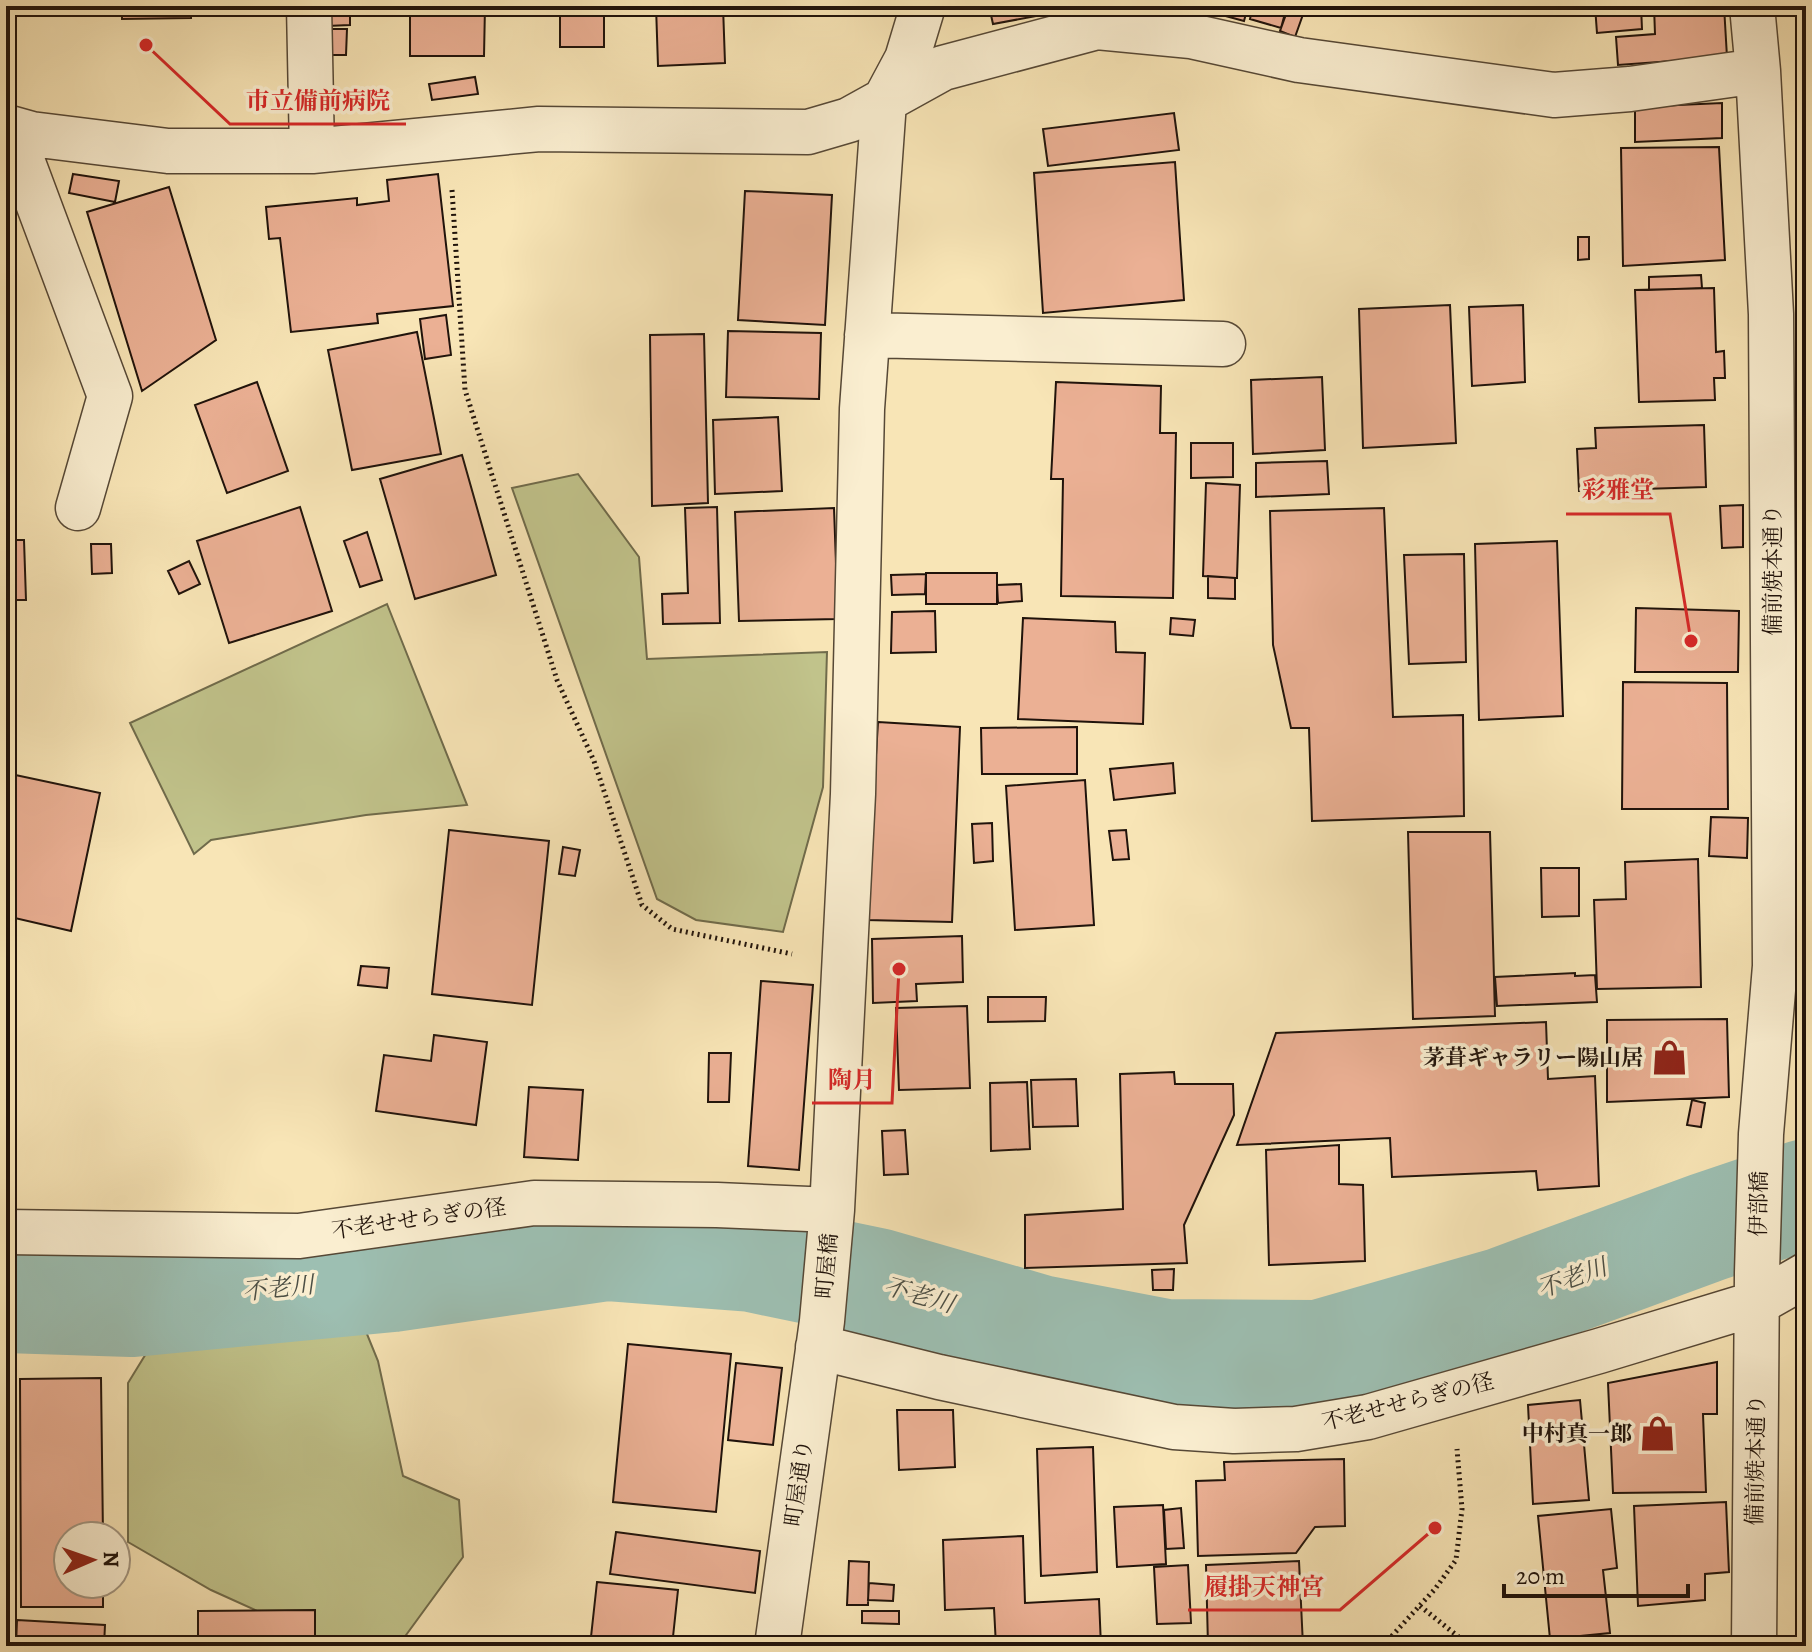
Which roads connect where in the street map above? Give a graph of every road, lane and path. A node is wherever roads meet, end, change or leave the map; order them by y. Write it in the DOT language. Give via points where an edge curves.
graph roads {
  1 [pos="309,6"];
  2 [pos="923,6"];
  3 [pos="1752,6"];
  4 [pos="1758,71"];
  5 [pos="884,102"];
  6 [pos="8,127"];
  7 [pos="450,138"];
  8 [pos="312,151"];
  9 [pos="867,335"];
  10 [pos="1223,344"];
  11 [pos="78,508"];
  12 [pos="844,963"];
  13 [pos="1761,1134"];
  14 [pos="832,1210"];
  15 [pos="6,1232"];
  16 [pos="1806,1275"];
  17 [pos="1757,1288"];
  18 [pos="820,1334"];
  19 [pos="1452,1393"];
  20 [pos="1420,1606"];
  21 [pos="777,1646"];
  22 [pos="1385,1646"];
  23 [pos="1470,1646"];
  24 [pos="1754,1646"];
  1 -- 8 [label="street"];
  2 -- 5 [label="street" via="907,59"];
  3 -- 4 [label="street, 備前焼本通り"];
  4 -- 5 [label="street" via="1554,95 1299,60 1191,36 1097,27 943,68"];
  4 -- 13 [label="street, 備前焼本通り" via="1771,314 1775,966"];
  5 -- 7 [label="street" via="808,132 539,129"];
  5 -- 9 [label="street, 町屋橋"];
  6 -- 8 [label="street" via="168,151"];
  6 -- 11 [label="street" via="110,396"];
  7 -- 8 [label="street"];
  7 -- 12 [label="path" via="465,390 557,680 594,761 642,905 672,929"];
  9 -- 10 [label="street"];
  9 -- 12 [label="street, 町屋橋"];
  12 -- 14 [label="street, 町屋橋"];
  13 -- 17 [label="street, 伊部橋"];
  14 -- 15 [label="street, 不老せせらぎの径" via="534,1203 299,1236"];
  14 -- 18 [label="street, 町屋橋"];
  16 -- 17 [label="street, 不老せせらぎの径"];
  17 -- 19 [label="street, 不老せせらぎの径" via="1599,1351"];
  17 -- 24 [label="street, 備前焼本通り"];
  18 -- 19 [label="street, 不老せせらぎの径" via="939,1377 1174,1427 1296,1429 1368,1417"];
  18 -- 21 [label="street, 町屋通り"];
  19 -- 20 [label="path" via="1462,1509 1456,1560"];
  20 -- 22 [label="path"];
  20 -- 23 [label="path"];
}
